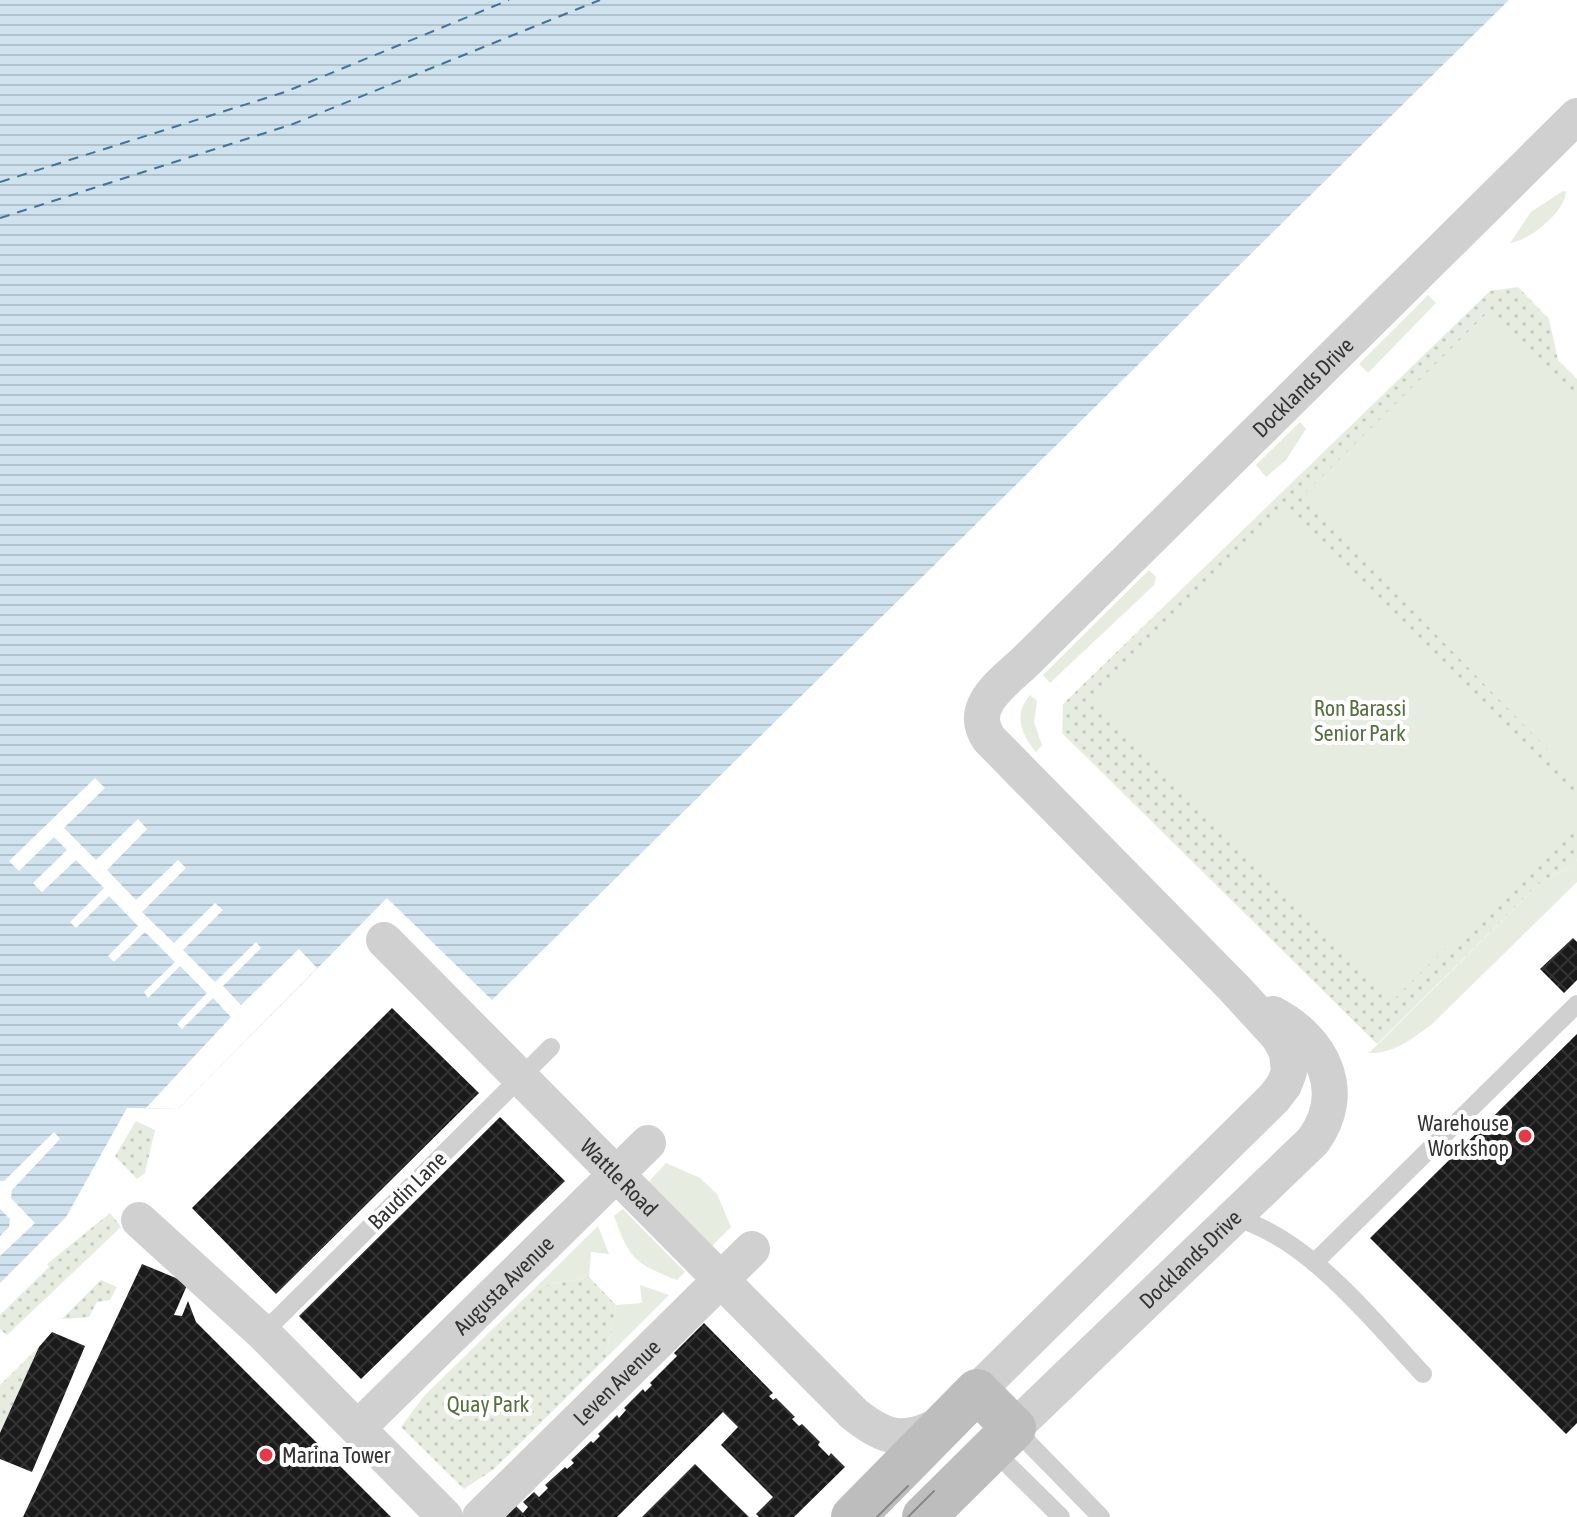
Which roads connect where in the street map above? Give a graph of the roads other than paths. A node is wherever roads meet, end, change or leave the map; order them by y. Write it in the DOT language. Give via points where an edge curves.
graph roads {
  1 [pos="1577,116"];
  2 [pos="384,940"];
  3 [pos="1235,989"];
  4 [pos="1577,1004"];
  5 [pos="551,1047"];
  6 [pos="521,1078"];
  7 [pos="1280,1091"];
  8 [pos="1319,1133"];
  9 [pos="648,1143"];
  10 [pos="614,1174"];
  11 [pos="1194,1180"];
  12 [pos="1233,1217"];
  13 [pos="139,1220"];
  14 [pos="752,1249"];
  15 [pos="1314,1263"];
  16 [pos="719,1280"];
  17 [pos="261,1330"];
  18 [pos="1423,1374"];
  19 [pos="960,1408"];
  20 [pos="854,1414"];
  21 [pos="358,1428"];
  22 [pos="1003,1438"];
  23 [pos="445,1517"];
  24 [pos="480,1517"];
  25 [pos="853,1517"];
  26 [pos="924,1517"];
  27 [pos="1061,1517"];
  28 [pos="1101,1517"];
  1 -- 3 [label="street, Docklands Drive" via="1028,659 1011,688 1007,722 1014,753 1033,783"];
  2 -- 6 [label="street, Wattle Road"];
  3 -- 7 [label="street, Docklands Drive" via="1287,1052 1289,1072"];
  3 -- 8 [label="street, Docklands Drive" via="1290,1023 1320,1057 1331,1095"];
  4 -- 15 [label="lane"];
  5 -- 6 [label="lane, Baudin Lane"];
  6 -- 10 [label="street, Wattle Road"];
  6 -- 17 [label="lane, Baudin Lane"];
  7 -- 8 [label="street"];
  7 -- 11 [label="street"];
  8 -- 12 [label="street, Docklands Drive"];
  9 -- 10 [label="street, Augusta Avenue"];
  10 -- 16 [label="street, Wattle Road"];
  10 -- 21 [label="street, Augusta Avenue"];
  11 -- 12 [label="street"];
  11 -- 19 [label="street"];
  12 -- 15 [label="lane" via="1273,1233"];
  12 -- 22 [label="street, Docklands Drive"];
  13 -- 17 [label="street"];
  14 -- 16 [label="street, Leven Avenue"];
  15 -- 18 [label="lane"];
  16 -- 20 [label="street, Wattle Road"];
  16 -- 24 [label="street, Leven Avenue"];
  17 -- 21 [label="street"];
  19 -- 20 [label="street, Wattle Road" via="915,1437 881,1432"];
  19 -- 22 [label="street"];
  19 -- 25 [label="street"];
  20 -- 25 [label="street, Wattle Road" via="871,1443 875,1466"];
  21 -- 23 [label="street"];
  22 -- 26 [label="street, Docklands Drive"];
  22 -- 27 [label="lane"];
  22 -- 28 [label="lane"];
}
